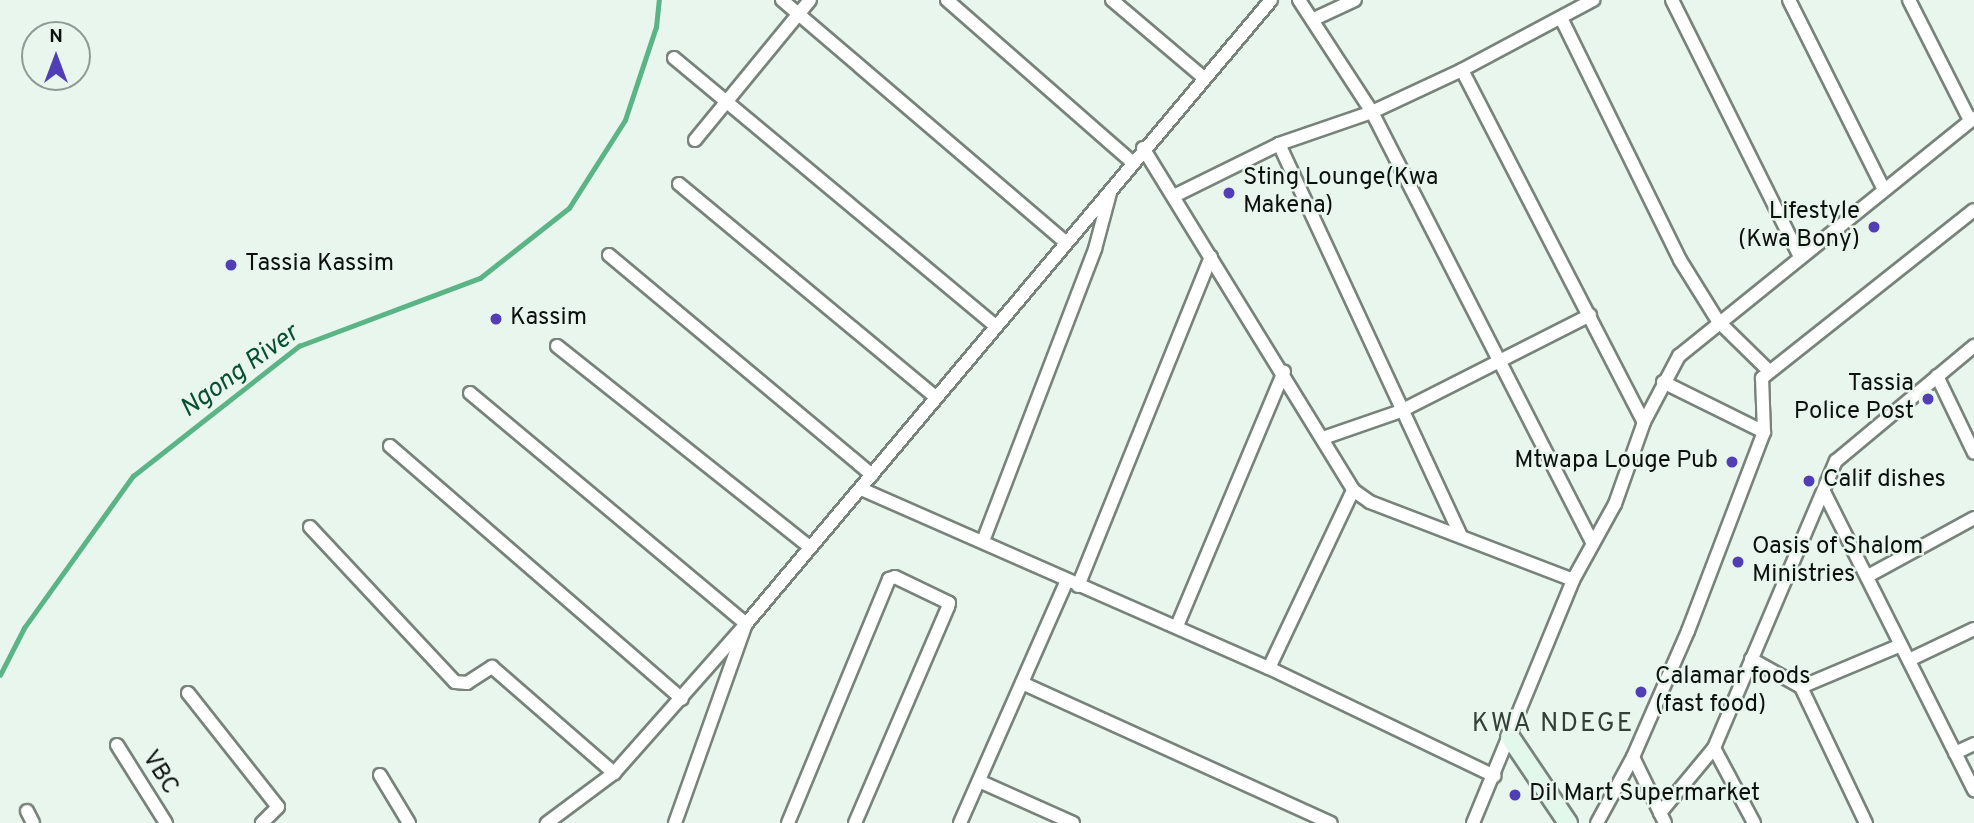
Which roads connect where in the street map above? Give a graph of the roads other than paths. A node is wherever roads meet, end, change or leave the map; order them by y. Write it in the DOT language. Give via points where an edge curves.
graph roads {
  1 [pos="782,0"];
  2 [pos="810,0"];
  3 [pos="947,0"];
  4 [pos="1111,0"];
  5 [pos="1270,0"];
  6 [pos="1298,0"];
  7 [pos="1354,0"];
  8 [pos="1593,0"];
  9 [pos="1672,0"];
  10 [pos="1789,0"];
  11 [pos="1909,0"];
  12 [pos="1572,4"];
  13 [pos="798,14"];
  14 [pos="1314,19"];
  15 [pos="1562,20"];
  16 [pos="674,58"];
  17 [pos="1462,71"];
  18 [pos="1203,78"];
  19 [pos="725,102"];
  20 [pos="1372,111"];
  21 [pos="1972,119"];
  22 [pos="695,140"];
  23 [pos="1279,144"];
  24 [pos="1143,148"];
  25 [pos="1132,162"];
  26 [pos="679,184"];
  27 [pos="1883,188"];
  28 [pos="1110,192"];
  29 [pos="1176,195"];
  30 [pos="1974,210"];
  31 [pos="1065,242"];
  32 [pos="609,255"];
  33 [pos="1211,257"];
  34 [pos="1800,257"];
  35 [pos="1590,315"];
  36 [pos="1718,321"];
  37 [pos="995,325"];
  38 [pos="557,346"];
  39 [pos="1974,346"];
  40 [pos="1501,364"];
  41 [pos="1768,370"];
  42 [pos="1284,372"];
  43 [pos="1937,376"];
  44 [pos="1663,383"];
  45 [pos="470,393"];
  46 [pos="934,396"];
  47 [pos="1401,411"];
  48 [pos="1644,422"];
  49 [pos="1764,432"];
  50 [pos="1323,438"];
  51 [pos="390,446"];
  52 [pos="1974,453"];
  53 [pos="872,475"];
  54 [pos="860,489"];
  55 [pos="1353,489"];
  56 [pos="1824,492"];
  57 [pos="1974,518"];
  58 [pos="310,527"];
  59 [pos="1461,536"];
  60 [pos="983,541"];
  61 [pos="1593,543"];
  62 [pos="808,546"];
  63 [pos="1868,576"];
  64 [pos="1573,580"];
  65 [pos="1072,584"];
  66 [pos="746,624"];
  67 [pos="1177,626"];
  68 [pos="1974,629"];
  69 [pos="1901,645"];
  70 [pos="1751,659"];
  71 [pos="1909,660"];
  72 [pos="1269,668"];
  73 [pos="1022,683"];
  74 [pos="1801,687"];
  75 [pos="188,693"];
  76 [pos="682,699"];
  77 [pos="1510,737"];
  78 [pos="1974,744"];
  79 [pos="117,745"];
  80 [pos="1714,748"];
  81 [pos="1955,753"];
  82 [pos="1633,757"];
  83 [pos="614,773"];
  84 [pos="380,775"];
  85 [pos="1494,776"];
  86 [pos="979,781"];
  87 [pos="1974,790"];
  88 [pos="1663,818"];
  89 [pos="166,823"];
  90 [pos="262,823"];
  91 [pos="409,823"];
  92 [pos="547,823"];
  93 [pos="675,823"];
  94 [pos="788,823"];
  95 [pos="855,823"];
  96 [pos="960,823"];
  97 [pos="1073,823"];
  98 [pos="1331,823"];
  99 [pos="1473,823"];
  100 [pos="1568,823"];
  101 [pos="1597,823"];
  102 [pos="1754,823"];
  103 [pos="1866,823"];
  1 -- 13 [label="street"];
  2 -- 13 [label="street"];
  3 -- 25 [label="street"];
  4 -- 18 [label="street"];
  5 -- 18 [label="street"];
  6 -- 14 [label="street"];
  7 -- 14 [label="street"];
  8 -- 12 [label="street"];
  9 -- 34 [label="street"];
  10 -- 27 [label="street"];
  11 -- 21 [label="street"];
  12 -- 15 [label="street"];
  13 -- 19 [label="street"];
  13 -- 31 [label="street"];
  14 -- 20 [label="street"];
  15 -- 17 [label="street" via="1527,33"];
  15 -- 36 [label="street" via="1680,260"];
  16 -- 19 [label="street"];
  17 -- 20 [label="street"];
  17 -- 35 [label="street"];
  18 -- 24 [label="street"];
  19 -- 22 [label="street"];
  19 -- 37 [label="street"];
  20 -- 23 [label="street"];
  20 -- 40 [label="street"];
  21 -- 27 [label="street"];
  23 -- 29 [label="street"];
  23 -- 47 [label="street"];
  24 -- 25 [label="street"];
  24 -- 29 [label="street"];
  25 -- 28 [label="street"];
  26 -- 46 [label="street"];
  27 -- 34 [label="street"];
  28 -- 31 [label="street"];
  28 -- 60 [label="street" via="1095,249"];
  29 -- 33 [label="street"];
  30 -- 41 [label="street"];
  31 -- 37 [label="street"];
  32 -- 53 [label="street"];
  33 -- 42 [label="street"];
  33 -- 65 [label="street"];
  34 -- 36 [label="street"];
  35 -- 40 [label="street"];
  35 -- 48 [label="street"];
  36 -- 41 [label="street"];
  36 -- 44 [label="street" via="1679,356"];
  37 -- 46 [label="street"];
  38 -- 62 [label="street"];
  39 -- 43 [label="street"];
  40 -- 47 [label="street"];
  40 -- 61 [label="street"];
  41 -- 49 [label="street" via="1761,386"];
  42 -- 50 [label="street"];
  42 -- 67 [label="street"];
  43 -- 52 [label="street"];
  43 -- 56 [label="street" via="1836,461"];
  44 -- 48 [label="street"];
  44 -- 49 [label="street"];
  45 -- 66 [label="street"];
  46 -- 53 [label="street"];
  47 -- 50 [label="street"];
  47 -- 59 [label="street"];
  48 -- 61 [label="street" via="1615,504"];
  49 -- 82 [label="street" via="1688,631"];
  50 -- 55 [label="street"];
  51 -- 76 [label="street"];
  53 -- 54 [label="street"];
  54 -- 60 [label="street"];
  54 -- 62 [label="street"];
  55 -- 59 [label="street" via="1370,502"];
  55 -- 72 [label="street"];
  56 -- 63 [label="street"];
  56 -- 70 [label="street"];
  57 -- 63 [label="street"];
  58 -- 83 [label="street" via="455,681 467,683 492,667"];
  59 -- 64 [label="street"];
  60 -- 65 [label="street"];
  61 -- 64 [label="street"];
  62 -- 66 [label="street"];
  63 -- 69 [label="street"];
  64 -- 77 [label="street"];
  65 -- 67 [label="street"];
  65 -- 73 [label="street"];
  66 -- 76 [label="street"];
  66 -- 93 [label="street"];
  67 -- 72 [label="street"];
  68 -- 71 [label="street"];
  69 -- 71 [label="street"];
  69 -- 74 [label="street"];
  70 -- 74 [label="street"];
  70 -- 80 [label="street"];
  71 -- 81 [label="street"];
  72 -- 85 [label="street"];
  73 -- 86 [label="street"];
  73 -- 98 [label="street"];
  74 -- 103 [label="street"];
  75 -- 90 [label="street" via="278,807"];
  76 -- 83 [label="street"];
  77 -- 85 [label="street"];
  77 -- 100 [label="street"];
  78 -- 81 [label="street"];
  79 -- 89 [label="street, VBC"];
  80 -- 88 [label="street"];
  80 -- 102 [label="street"];
  81 -- 87 [label="street"];
  82 -- 88 [label="street"];
  82 -- 101 [label="street"];
  83 -- 92 [label="street"];
  84 -- 91 [label="street"];
  85 -- 99 [label="street"];
  86 -- 96 [label="street"];
  86 -- 97 [label="street"];
  94 -- 95 [label="street" via="888,579 895,577 949,603"];
}
